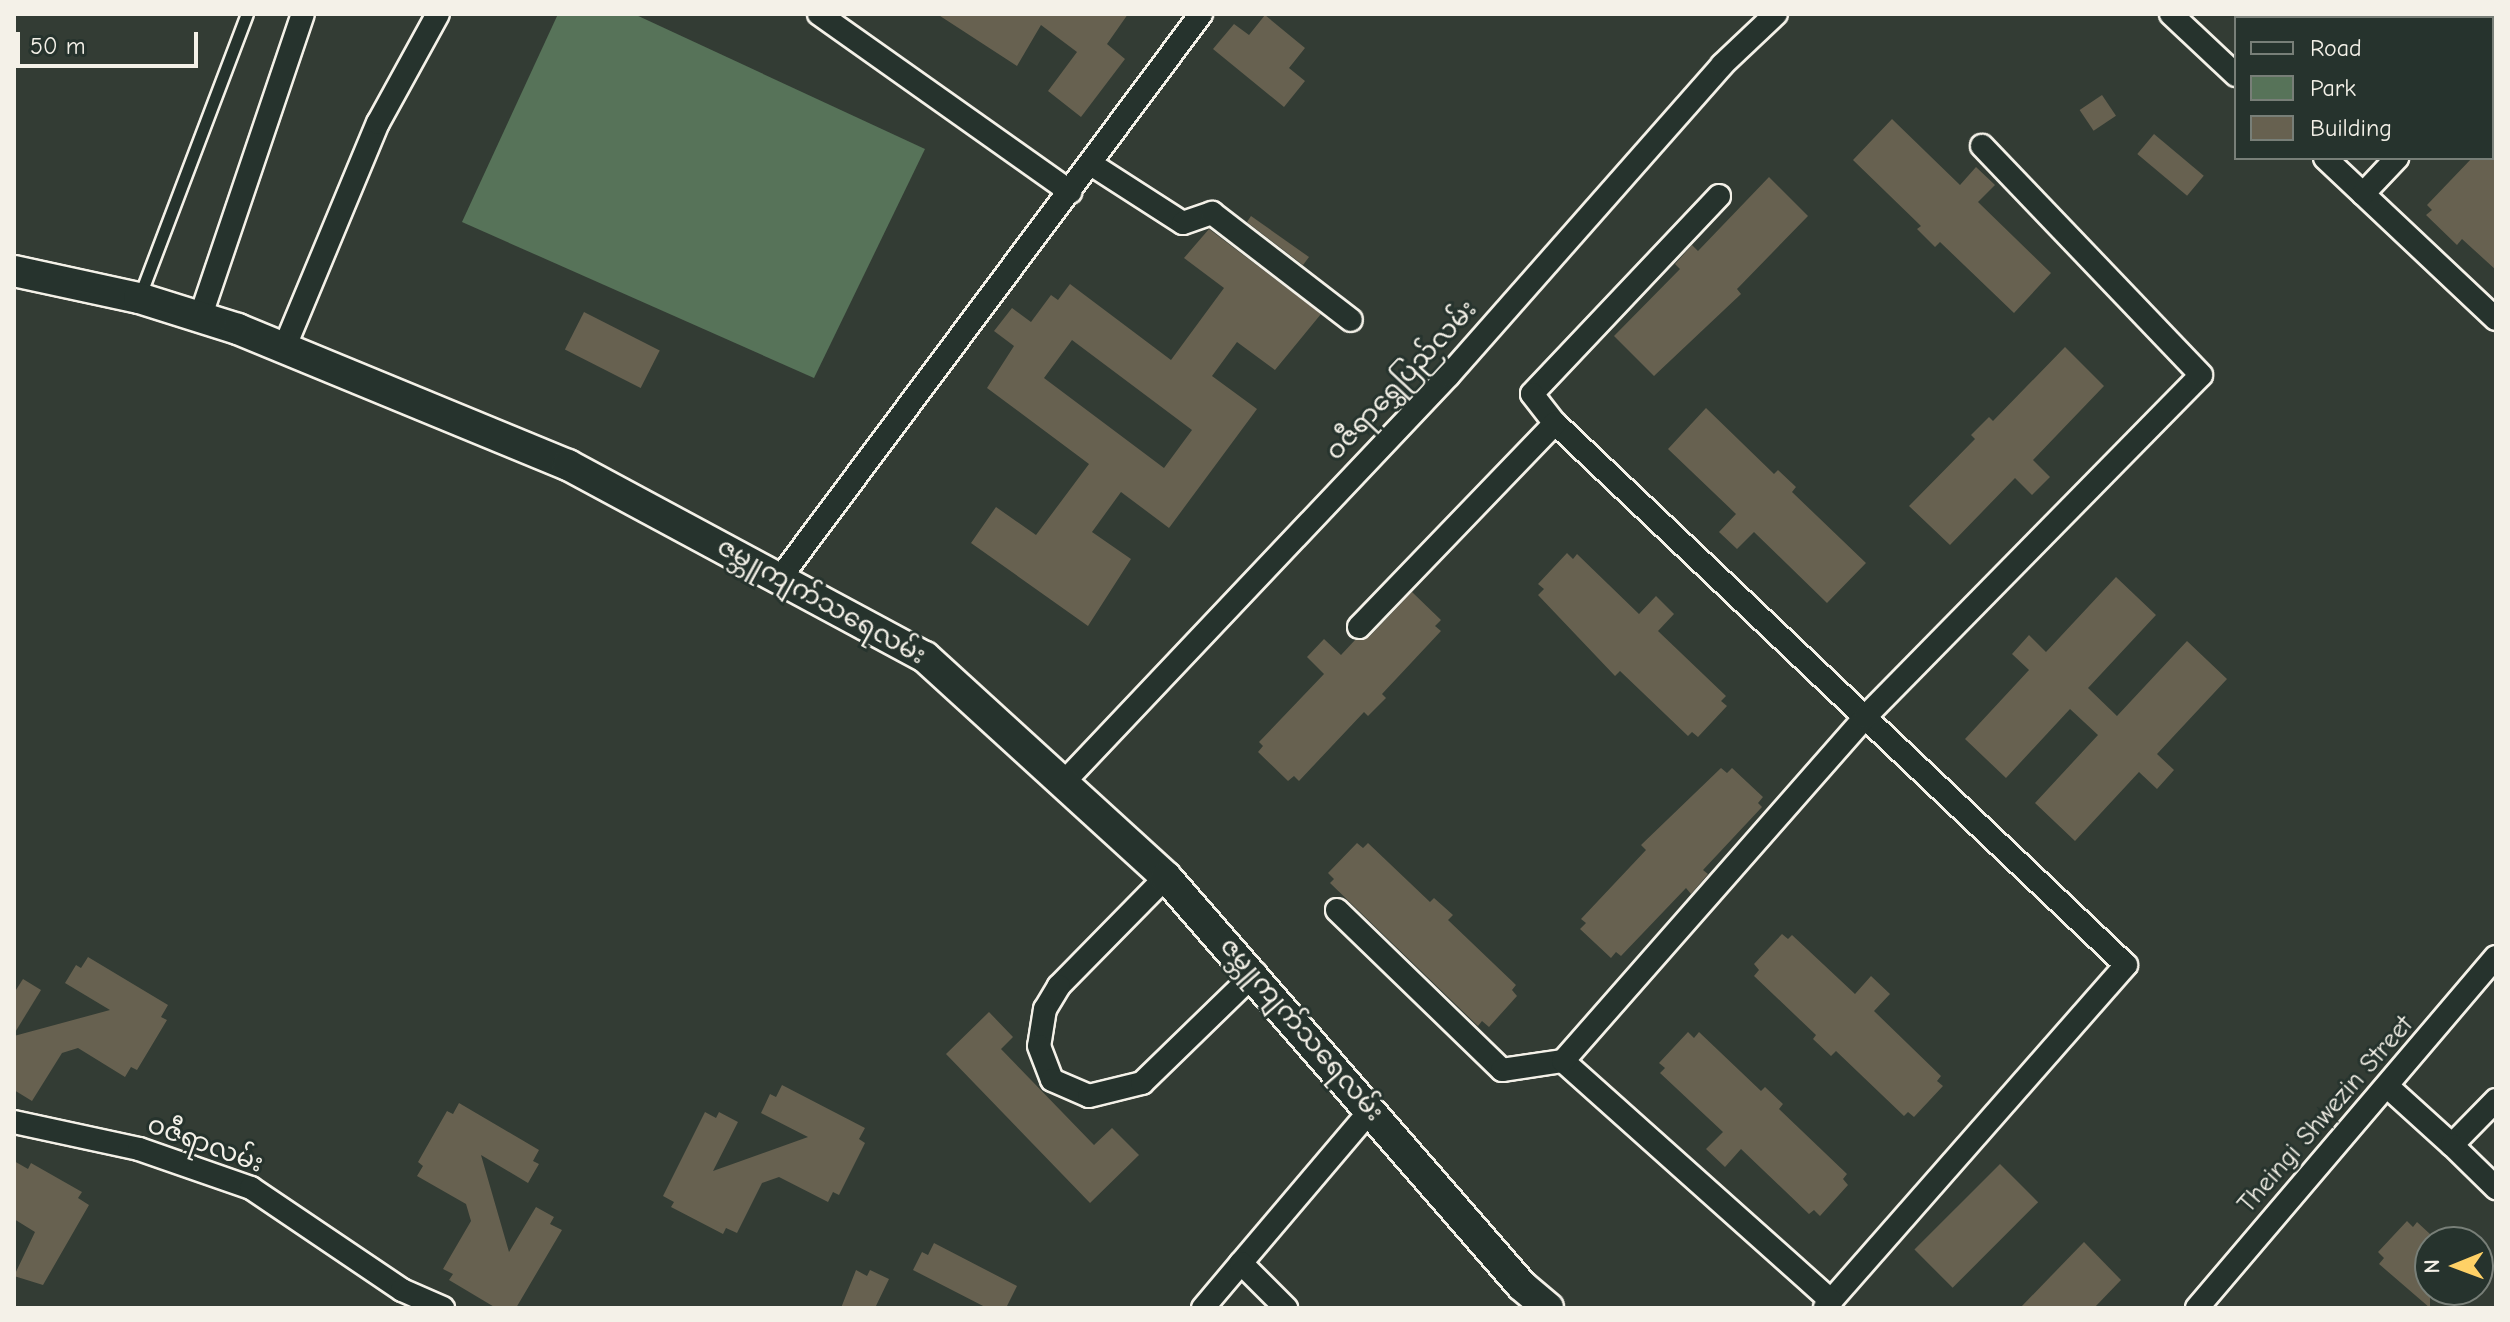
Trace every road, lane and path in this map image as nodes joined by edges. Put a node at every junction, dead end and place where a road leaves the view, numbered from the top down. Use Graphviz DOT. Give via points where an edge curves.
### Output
graph roads {
  1 [pos="247,14"];
  2 [pos="303,14"];
  3 [pos="438,14"];
  4 [pos="819,14"];
  5 [pos="1201,14"];
  6 [pos="1776,14"];
  7 [pos="2173,14"];
  8 [pos="2234,73"];
  9 [pos="1982,146"];
  10 [pos="2327,160"];
  11 [pos="2395,160"];
  12 [pos="1091,164"];
  13 [pos="1070,192"];
  14 [pos="2363,194"];
  15 [pos="1719,196"];
  16 [pos="14,271"];
  17 [pos="139,298"];
  18 [pos="200,318"];
  19 [pos="2496,319"];
  20 [pos="1351,320"];
  21 [pos="285,346"];
  22 [pos="1555,423"];
  23 [pos="780,578"];
  24 [pos="1359,627"];
  25 [pos="1865,717"];
  26 [pos="1064,782"];
  27 [pos="1166,877"];
  28 [pos="1337,910"];
  29 [pos="2496,957"];
  30 [pos="1255,973"];
  31 [pos="1563,1061"];
  32 [pos="2388,1087"];
  33 [pos="2496,1100"];
  34 [pos="1370,1111"];
  35 [pos="14,1122"];
  36 [pos="2452,1145"];
  37 [pos="2496,1188"];
  38 [pos="1241,1263"];
  39 [pos="1828,1304"];
  40 [pos="443,1308"];
  41 [pos="1203,1308"];
  42 [pos="1286,1308"];
  43 [pos="1548,1308"];
  44 [pos="2197,1308"];
  1 -- 17 [label="lane"];
  2 -- 18 [label="street"];
  3 -- 21 [label="street" via="378,123"];
  4 -- 13 [label="street"];
  5 -- 12 [label="street"];
  6 -- 26 [label="street, ဝဇီရာရွှေပြည်လမ်း" via="1722,65 1449,375"];
  7 -- 8 [label="street"];
  9 -- 25 [label="street" via="2201,375"];
  10 -- 14 [label="street"];
  11 -- 14 [label="street"];
  12 -- 13 [label="street"];
  12 -- 20 [label="street" via="1183,223 1212,213"];
  13 -- 23 [label="street"];
  14 -- 19 [label="street"];
  15 -- 22 [label="street" via="1532,394"];
  16 -- 17 [label="main road, ဇမ္ဘူကျက်သရေလမ်း"];
  17 -- 18 [label="main road, ဇမ္ဘူကျက်သရေလမ်း"];
  18 -- 21 [label="main road, ဇမ္ဘူကျက်သရေလမ်း"];
  21 -- 23 [label="main road, ဇမ္ဘူကျက်သရေလမ်း" via="568,465"];
  22 -- 24 [label="street"];
  22 -- 25 [label="street"];
  23 -- 26 [label="main road, ဇမ္ဘူကျက်သရေလမ်း" via="925,657"];
  25 -- 31 [label="street"];
  25 -- 39 [label="street" via="2126,965"];
  26 -- 27 [label="main road, ဇမ္ဘူကျက်သရေလမ်း"];
  27 -- 30 [label="main road, ဇမ္ဘူကျက်သရေလမ်း"];
  27 -- 30 [label="street" via="1059,986 1045,1009 1039,1046 1052,1080 1089,1096 1142,1083"];
  28 -- 31 [label="street" via="1502,1070"];
  29 -- 32 [label="street, Theingi Shwezin Street"];
  30 -- 34 [label="main road, ဇမ္ဘူကျက်သရေလမ်း"];
  31 -- 39 [label="street"];
  32 -- 36 [label="street"];
  32 -- 44 [label="street, Theingi Shwezin Street"];
  33 -- 36 [label="street"];
  34 -- 38 [label="street"];
  34 -- 43 [label="main road, ဇမ္ဘူကျက်သရေလမ်း" via="1522,1286"];
  35 -- 40 [label="street, ဝဇီရာလမ်း" via="139,1149 251,1188 402,1290"];
  36 -- 37 [label="street"];
  38 -- 41 [label="street"];
  38 -- 42 [label="street"];
}
